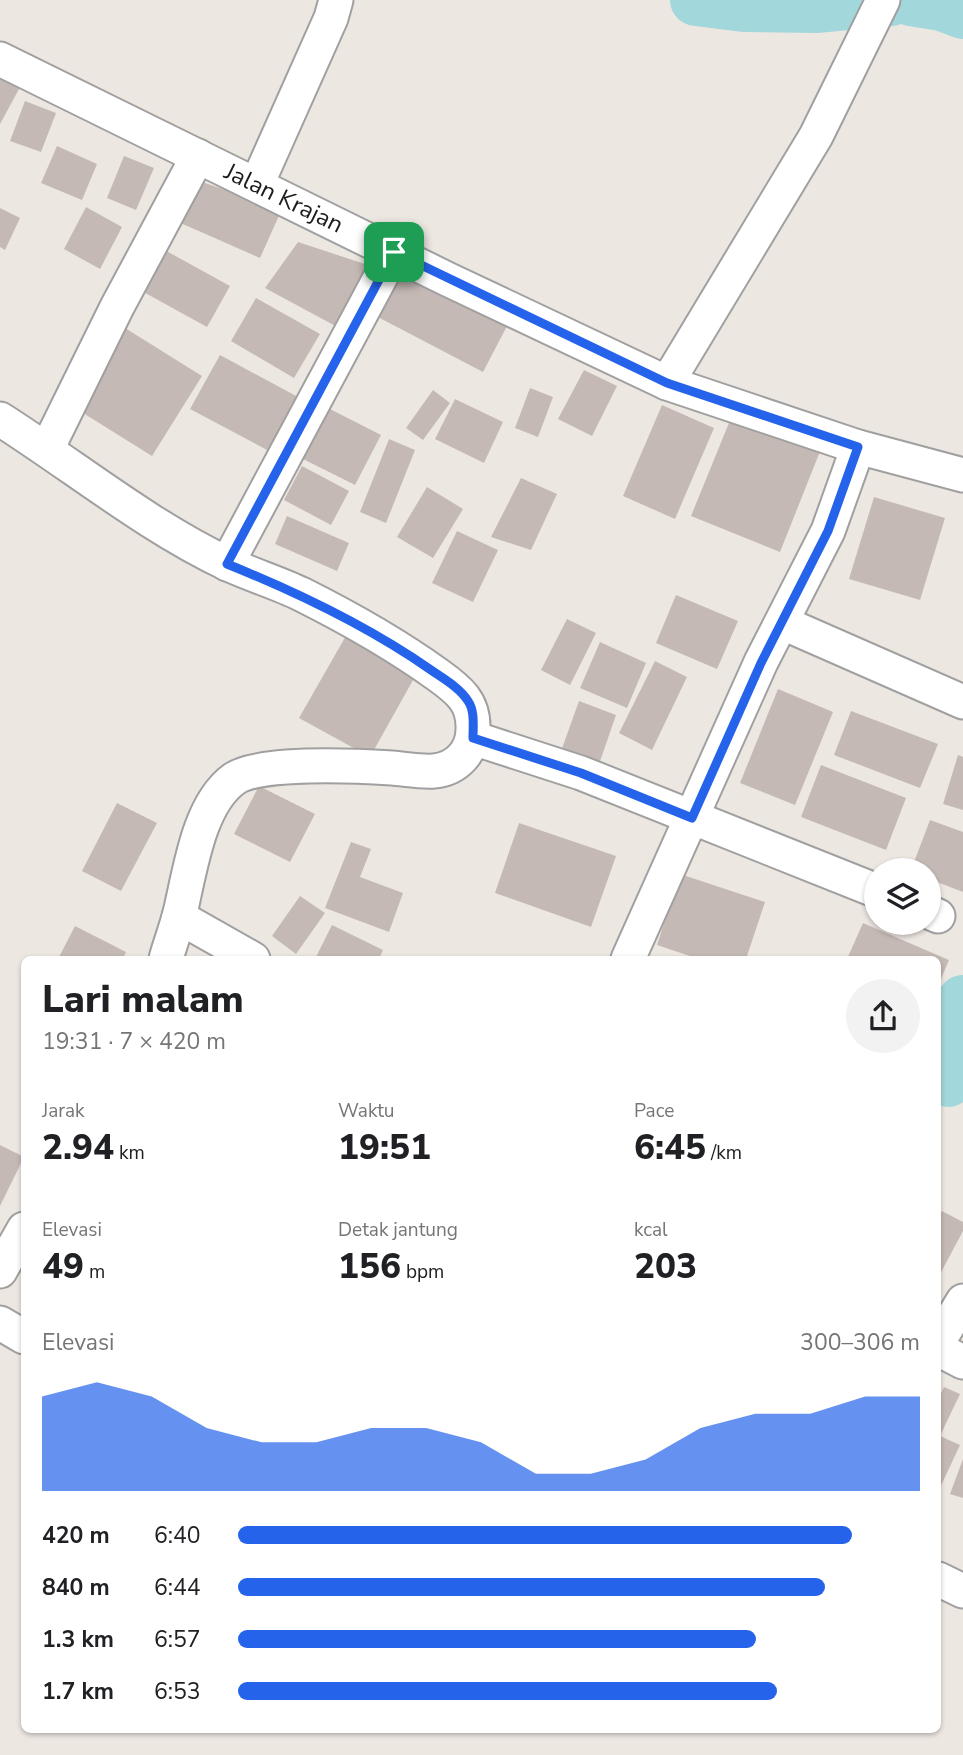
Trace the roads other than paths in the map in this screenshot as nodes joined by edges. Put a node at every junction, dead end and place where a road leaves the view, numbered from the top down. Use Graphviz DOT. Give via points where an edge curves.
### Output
graph roads {
  1 [pos="336,0"];
  2 [pos="883,0"];
  3 [pos="0,59"];
  4 [pos="198,156"];
  5 [pos="257,184"];
  6 [pos="394,252"];
  7 [pos="667,383"];
  8 [pos="0,419"];
  9 [pos="858,447"];
  10 [pos="47,449"];
  11 [pos="963,475"];
  12 [pos="227,564"];
  13 [pos="783,623"];
  14 [pos="963,702"];
  15 [pos="473,738"];
  16 [pos="692,818"];
  17 [pos="864,886"];
  18 [pos="179,917"];
  19 [pos="167,956"];
  20 [pos="248,956"];
  21 [pos="629,956"];
  22 [pos="21,1234"];
  23 [pos="0,1271"];
  24 [pos="963,1301"];
  25 [pos="0,1323"];
  26 [pos="21,1335"];
  27 [pos="941,1337"];
  28 [pos="941,1351"];
  29 [pos="963,1362"];
  30 [pos="941,1580"];
  31 [pos="963,1591"];
  1 -- 5 [label="street"];
  2 -- 7 [label="street" via="816,136"];
  3 -- 4 [label="street, Jalan Krajan"];
  4 -- 5 [label="street, Jalan Krajan"];
  4 -- 10 [label="street"];
  5 -- 6 [label="street, Jalan Krajan"];
  6 -- 7 [label="street, Jalan Krajan"];
  6 -- 12 [label="street"];
  7 -- 9 [label="street, Jalan Krajan"];
  8 -- 10 [label="street"];
  9 -- 11 [label="street, Jalan Krajan"];
  9 -- 13 [label="street" via="828,531"];
  10 -- 12 [label="street" via="160,526"];
  12 -- 15 [label="street" via="299,593 393,643 469,702"];
  13 -- 14 [label="street"];
  13 -- 16 [label="street"];
  15 -- 16 [label="street" via="581,773"];
  15 -- 18 [label="street" via="466,755 435,771 293,768 237,776 210,808"];
  16 -- 17 [label="street"];
  16 -- 21 [label="street"];
  18 -- 19 [label="street"];
  18 -- 20 [label="street"];
  22 -- 23 [label="street"];
  24 -- 27 [label="street"];
  25 -- 26 [label="street"];
  28 -- 29 [label="street"];
  30 -- 31 [label="street"];
}
